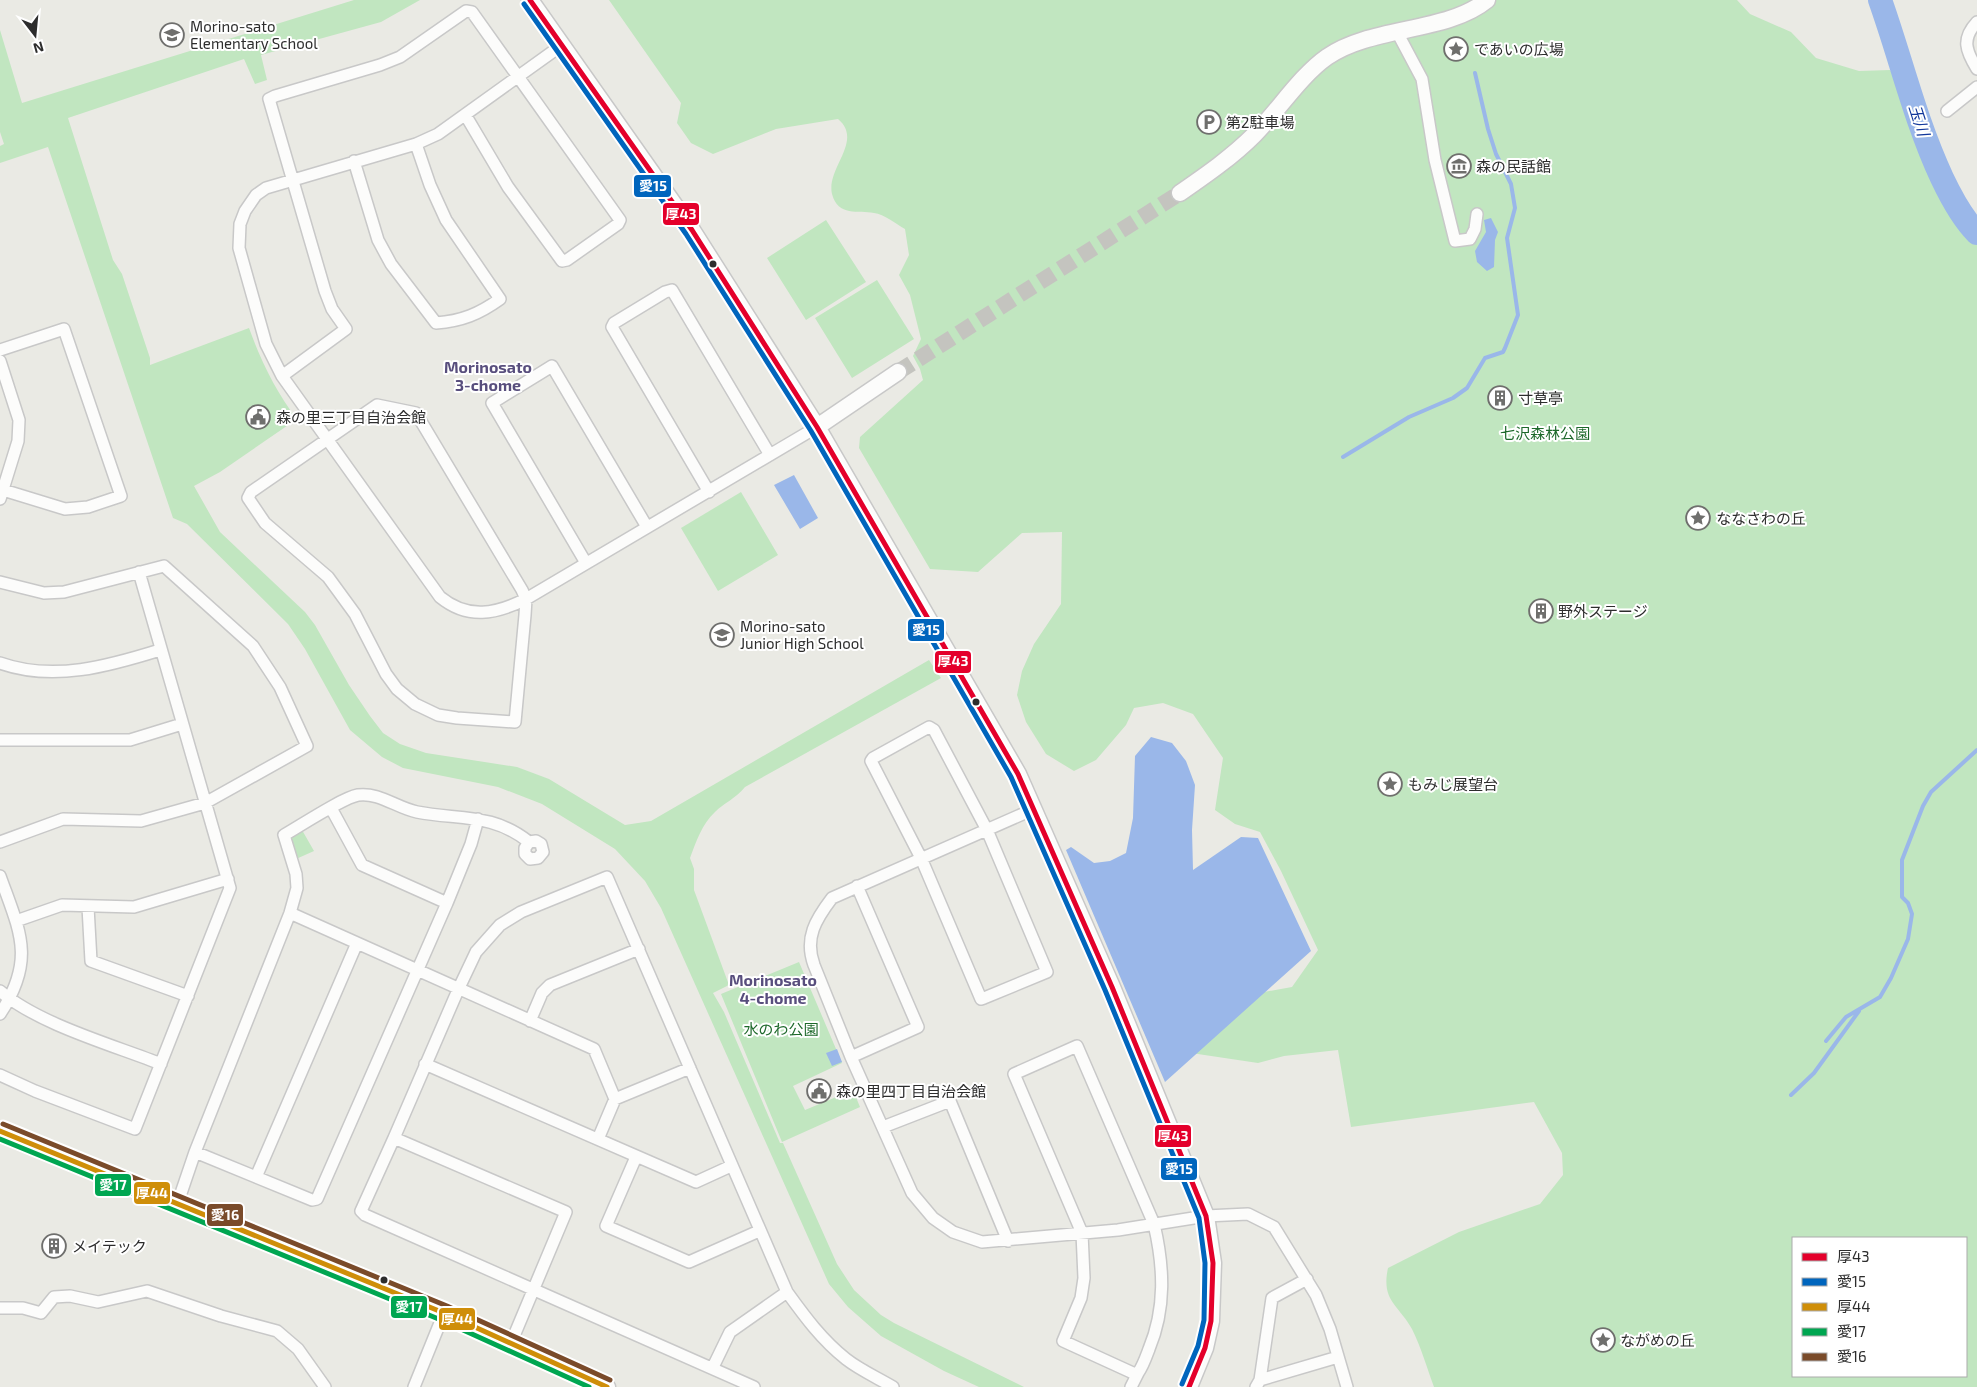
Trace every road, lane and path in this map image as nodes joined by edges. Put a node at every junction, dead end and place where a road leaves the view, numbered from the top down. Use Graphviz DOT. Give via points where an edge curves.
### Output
graph roads {
  1 [pos="530,0"];
  2 [pos="1487,0"];
  3 [pos="1977,22"];
  4 [pos="1396,32"];
  5 [pos="562,45"];
  6 [pos="1977,70"];
  7 [pos="519,77"];
  8 [pos="1977,86"];
  9 [pos="1947,111"];
  10 [pos="466,116"];
  11 [pos="416,144"];
  12 [pos="354,161"];
  13 [pos="292,179"];
  14 [pos="1180,193"];
  15 [pos="1477,214"];
  16 [pos="0,350"];
  17 [pos="0,360"];
  18 [pos="898,372"];
  19 [pos="282,376"];
  20 [pos="816,427"];
  21 [pos="326,439"];
  22 [pos="770,455"];
  23 [pos="709,492"];
  24 [pos="2,494"];
  25 [pos="647,528"];
  26 [pos="586,563"];
  27 [pos="139,572"];
  28 [pos="0,582"];
  29 [pos="526,599"];
  30 [pos="160,650"];
  31 [pos="0,663"];
  32 [pos="182,724"];
  33 [pos="0,740"];
  34 [pos="205,803"];
  35 [pos="331,808"];
  36 [pos="1034,810"];
  37 [pos="478,818"];
  38 [pos="987,830"];
  39 [pos="0,842"];
  40 [pos="529,842"];
  41 [pos="921,858"];
  42 [pos="0,876"];
  43 [pos="228,879"];
  44 [pos="858,886"];
  45 [pos="447,903"];
  46 [pos="88,907"];
  47 [pos="290,913"];
  48 [pos="16,922"];
  49 [pos="357,943"];
  50 [pos="639,949"];
  51 [pos="416,970"];
  52 [pos="458,990"];
  53 [pos="0,991"];
  54 [pos="188,996"];
  55 [pos="10,999"];
  56 [pos="0,1014"];
  57 [pos="530,1021"];
  58 [pos="851,1057"];
  59 [pos="161,1064"];
  60 [pos="425,1064"];
  61 [pos="690,1068"];
  62 [pos="0,1075"];
  63 [pos="615,1099"];
  64 [pos="883,1128"];
  65 [pos="0,1131"];
  66 [pos="394,1138"];
  67 [pos="598,1139"];
  68 [pos="195,1152"];
  69 [pos="636,1157"];
  70 [pos="731,1166"];
  71 [pos="256,1177"];
  72 [pos="177,1205"];
  73 [pos="1206,1216"];
  74 [pos="1154,1224"];
  75 [pos="759,1231"];
  76 [pos="1082,1233"];
  77 [pos="1008,1241"];
  78 [pos="1307,1280"];
  79 [pos="533,1288"];
  80 [pos="787,1292"];
  81 [pos="0,1308"];
  82 [pos="444,1313"];
  83 [pos="511,1343"];
  84 [pos="1338,1357"];
  85 [pos="714,1367"];
  86 [pos="1138,1373"];
  87 [pos="1258,1383"];
  88 [pos="325,1387"];
  89 [pos="414,1387"];
  90 [pos="607,1387"];
  91 [pos="754,1387"];
  92 [pos="893,1387"];
  93 [pos="1132,1387"];
  94 [pos="1189,1387"];
  95 [pos="1348,1387"];
  1 -- 5 [label="street"];
  2 -- 4 [label="street" via="1457,16"];
  3 -- 6 [label="street" via="1966,39 1965,47"];
  4 -- 14 [label="street" via="1355,44 1327,57 1254,135 1223,163"];
  4 -- 15 [label="street" via="1422,79 1435,160 1455,241 1470,239 1476,229"];
  5 -- 7 [label="street"];
  5 -- 20 [label="street" via="692,230"];
  7 -- 10 [label="street"];
  7 -- 10 [label="street" via="620,220 618,224 562,261 508,187"];
  7 -- 13 [label="street" via="472,12 466,12 400,56 380,65 275,96 269,99"];
  8 -- 9 [label="street"];
  10 -- 11 [label="street"];
  11 -- 12 [label="street"];
  11 -- 12 [label="street" via="446,220 500,299 467,319 436,323 391,264 378,240"];
  12 -- 13 [label="street"];
  13 -- 19 [label="street" via="256,195 245,211 238,239 259,323"];
  13 -- 19 [label="street" via="325,290 332,309 346,329"];
  16 -- 24 [label="street" via="64,330 121,496 88,507 65,509"];
  17 -- 24 [label="street" via="19,420 18,441"];
  18 -- 20 [label="street"];
  19 -- 21 [label="street"];
  20 -- 22 [label="street"];
  20 -- 36 [label="street" via="991,726"];
  21 -- 29 [label="street" via="440,597 450,606 490,613"];
  21 -- 29 [label="street" via="377,405 416,413"];
  21 -- 29 [label="street" via="251,492 248,498 265,523 328,577 355,614 386,674 397,689 415,704 438,715 515,722"];
  22 -- 23 [label="street"];
  22 -- 23 [label="street" via="672,290 664,292 612,327"];
  23 -- 25 [label="street"];
  25 -- 26 [label="street"];
  25 -- 26 [label="street" via="552,366 492,403"];
  26 -- 29 [label="street"];
  27 -- 28 [label="street" via="64,592 36,591"];
  27 -- 30 [label="street"];
  27 -- 34 [label="street" via="164,566 253,646 280,687 307,746"];
  30 -- 31 [label="street" via="114,665 70,672 32,670"];
  30 -- 32 [label="street"];
  32 -- 33 [label="street" via="130,740"];
  32 -- 34 [label="street"];
  34 -- 39 [label="street" via="141,821 63,819"];
  34 -- 43 [label="street"];
  35 -- 37 [label="street" via="358,796 375,796 415,812"];
  35 -- 45 [label="street" via="362,865"];
  35 -- 47 [label="street" via="284,836 296,874 297,888"];
  36 -- 38 [label="street"];
  36 -- 73 [label="street"];
  37 -- 40 [label="street" via="514,830"];
  37 -- 45 [label="street"];
  38 -- 41 [label="street"];
  38 -- 41 [label="street" via="934,730 929,727 872,761"];
  38 -- 41 [label="street" via="1047,972 981,999"];
  41 -- 44 [label="street"];
  42 -- 48 [label="street"];
  43 -- 46 [label="street" via="134,907"];
  43 -- 54 [label="street" via="230,888"];
  44 -- 58 [label="street" via="832,898 818,916 810,935 810,955"];
  44 -- 58 [label="street" via="918,1027"];
  45 -- 51 [label="street"];
  46 -- 48 [label="street" via="62,905"];
  46 -- 54 [label="street" via="91,961"];
  47 -- 49 [label="street"];
  47 -- 68 [label="street"];
  48 -- 55 [label="street" via="22,944 22,962 19,980"];
  49 -- 51 [label="street"];
  49 -- 71 [label="street"];
  50 -- 52 [label="street" via="607,876 521,912 500,925 476,952"];
  50 -- 57 [label="street" via="550,985 542,993"];
  50 -- 61 [label="street"];
  51 -- 52 [label="street"];
  51 -- 71 [label="street" via="317,1199 312,1200"];
  52 -- 57 [label="street"];
  52 -- 60 [label="street"];
  53 -- 55 [label="street"];
  54 -- 59 [label="street"];
  55 -- 56 [label="street"];
  55 -- 59 [label="street" via="38,1016"];
  57 -- 63 [label="street" via="594,1050"];
  58 -- 64 [label="street"];
  59 -- 62 [label="street" via="135,1129"];
  60 -- 66 [label="street"];
  60 -- 67 [label="street"];
  61 -- 63 [label="street"];
  61 -- 70 [label="street"];
  63 -- 67 [label="street"];
  64 -- 77 [label="street" via="912,1193 933,1218 953,1232 982,1242"];
  64 -- 77 [label="street" via="950,1101"];
  65 -- 72 [label="street"];
  66 -- 79 [label="street" via="362,1210 365,1215"];
  66 -- 79 [label="street" via="566,1212"];
  67 -- 69 [label="street"];
  68 -- 71 [label="street"];
  68 -- 72 [label="street"];
  69 -- 70 [label="street" via="696,1182"];
  69 -- 75 [label="street" via="606,1226 689,1262"];
  70 -- 75 [label="street"];
  72 -- 82 [label="street"];
  73 -- 74 [label="street"];
  73 -- 78 [label="street" via="1248,1214 1274,1227"];
  73 -- 94 [label="street" via="1213,1263 1211,1321 1205,1348"];
  74 -- 76 [label="street"];
  74 -- 76 [label="street" via="1077,1046 1014,1074"];
  74 -- 86 [label="street" via="1160,1251 1162,1296 1157,1330"];
  75 -- 80 [label="street"];
  76 -- 77 [label="street"];
  76 -- 86 [label="street" via="1084,1278 1080,1298 1063,1341"];
  78 -- 84 [label="street" via="1327,1321"];
  78 -- 87 [label="street" via="1272,1298"];
  79 -- 83 [label="street"];
  79 -- 85 [label="street"];
  80 -- 85 [label="street" via="730,1332"];
  80 -- 92 [label="street" via="829,1344 848,1360"];
  81 -- 88 [label="street" via="23,1308 41,1314 54,1298 70,1296 98,1302 146,1291 277,1331 298,1349"];
  82 -- 83 [label="street"];
  82 -- 89 [label="street"];
  83 -- 90 [label="street"];
  84 -- 87 [label="street"];
  84 -- 95 [label="street"];
  85 -- 91 [label="street"];
  86 -- 93 [label="street"];
}
